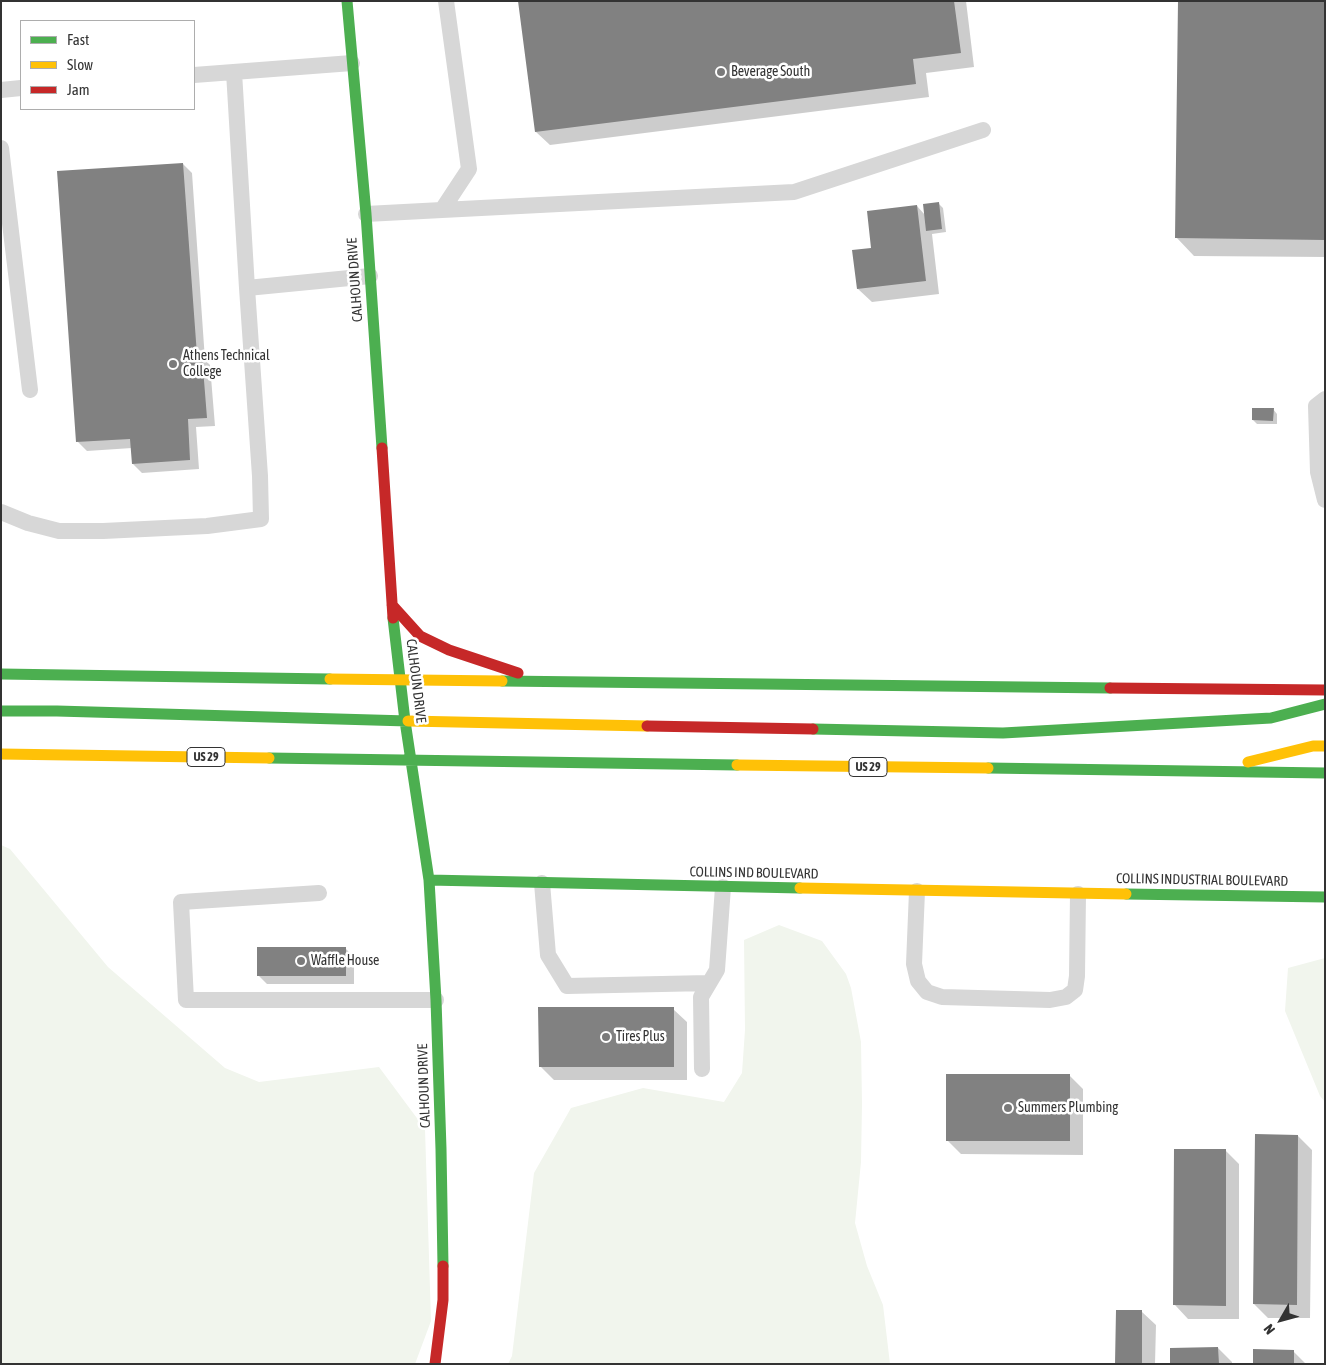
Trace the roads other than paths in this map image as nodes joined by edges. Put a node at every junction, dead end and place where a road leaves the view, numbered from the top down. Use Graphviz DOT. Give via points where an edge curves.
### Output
graph roads {
  1 [pos="347,1"];
  2 [pos="446,1"];
  3 [pos="352,63"];
  4 [pos="234,72"];
  5 [pos="195,75"];
  6 [pos="20,88"];
  7 [pos="1,90"];
  8 [pos="983,130"];
  9 [pos="1,148"];
  10 [pos="442,210"];
  11 [pos="366,214"];
  12 [pos="370,276"];
  13 [pos="247,288"];
  14 [pos="30,390"];
  15 [pos="1325,399"];
  16 [pos="1325,500"];
  17 [pos="1,512"];
  18 [pos="392,604"];
  19 [pos="1,674"];
  20 [pos="401,680"];
  21 [pos="543,682"];
  22 [pos="1325,690"];
  23 [pos="1325,704"];
  24 [pos="1,711"];
  25 [pos="405,721"];
  26 [pos="1325,746"];
  27 [pos="1,754"];
  28 [pos="412,760"];
  29 [pos="1210,772"];
  30 [pos="1325,773"];
  31 [pos="429,880"];
  32 [pos="542,883"];
  33 [pos="723,887"];
  34 [pos="917,891"];
  35 [pos="319,893"];
  36 [pos="1078,894"];
  37 [pos="1325,897"];
  38 [pos="709,983"];
  39 [pos="436,1000"];
  40 [pos="702,1069"];
  41 [pos="435,1364"];
  1 -- 3 [label="main road, CALHOUN DRIVE"];
  2 -- 10 [label="lane" via="469,169"];
  3 -- 4 [label="lane"];
  3 -- 11 [label="main road, CALHOUN DRIVE"];
  4 -- 5 [label="lane"];
  4 -- 13 [label="lane"];
  6 -- 7 [label="lane"];
  8 -- 10 [label="lane" via="794,192"];
  9 -- 14 [label="lane"];
  10 -- 11 [label="lane"];
  11 -- 12 [label="main road, CALHOUN DRIVE"];
  12 -- 13 [label="lane"];
  12 -- 18 [label="main road, CALHOUN DRIVE"];
  13 -- 17 [label="lane" via="261,519 207,526 59,531"];
  15 -- 16 [label="lane" via="1316,406 1318,472"];
  18 -- 20 [label="main road, CALHOUN DRIVE"];
  18 -- 21 [label="main road" via="420,636 450,650"];
  19 -- 20 [label="main road"];
  20 -- 21 [label="main road"];
  20 -- 25 [label="main road, CALHOUN DRIVE"];
  21 -- 22 [label="main road"];
  23 -- 25 [label="main road" via="1270,718 1003,733"];
  24 -- 25 [label="main road"];
  25 -- 28 [label="main road, CALHOUN DRIVE"];
  26 -- 29 [label="main road" via="1313,746"];
  27 -- 28 [label="main road, US 29"];
  28 -- 29 [label="main road, US 29"];
  28 -- 31 [label="main road, CALHOUN DRIVE"];
  29 -- 30 [label="main road, US 29"];
  31 -- 32 [label="main road, COLLINS IND BOULEVARD"];
  31 -- 39 [label="main road, CALHOUN DRIVE"];
  32 -- 33 [label="main road, COLLINS IND BOULEVARD"];
  32 -- 38 [label="lane" via="548,955 567,986"];
  33 -- 34 [label="main road, COLLINS IND BOULEVARD"];
  33 -- 38 [label="lane" via="717,970"];
  34 -- 36 [label="main road, COLLINS IND BOULEVARD"];
  34 -- 36 [label="lane" via="914,964 918,981 927,992 942,997 1050,1000 1066,997 1075,990"];
  35 -- 39 [label="lane" via="181,902 186,1000"];
  36 -- 37 [label="main road, COLLINS INDUSTRIAL BOULEVARD"];
  38 -- 40 [label="lane" via="701,997"];
  39 -- 41 [label="main road, CALHOUN DRIVE" via="443,1300"];
}
